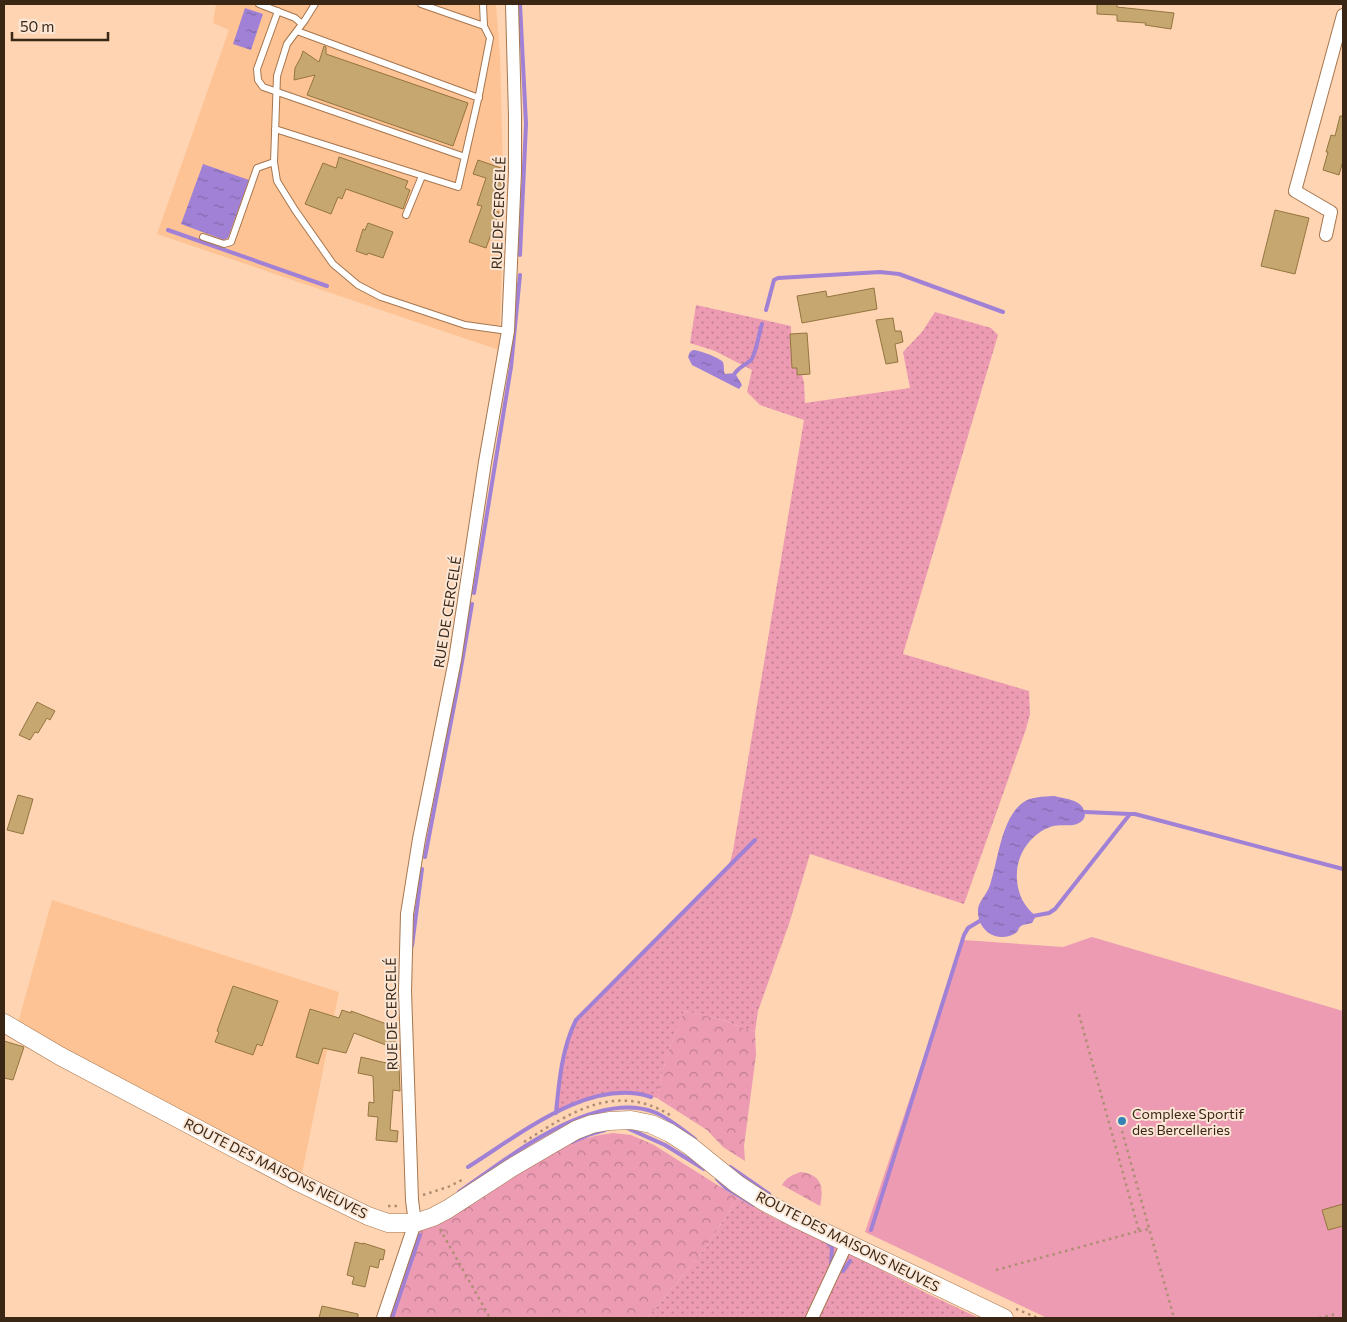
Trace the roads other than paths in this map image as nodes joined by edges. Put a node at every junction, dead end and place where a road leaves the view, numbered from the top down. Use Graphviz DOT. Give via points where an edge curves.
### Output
graph roads {
  1 [pos="259,4"];
  2 [pos="314,4"];
  3 [pos="422,4"];
  4 [pos="483,4"];
  5 [pos="512,4"];
  6 [pos="278,11"];
  7 [pos="1343,15"];
  8 [pos="302,24"];
  9 [pos="484,26"];
  10 [pos="297,31"];
  11 [pos="276,92"];
  12 [pos="479,98"];
  13 [pos="275,129"];
  14 [pos="465,157"];
  15 [pos="274,162"];
  16 [pos="422,176"];
  17 [pos="406,215"];
  18 [pos="1326,235"];
  19 [pos="203,237"];
  20 [pos="508,330"];
  21 [pos="4,1023"];
  22 [pos="414,1223"];
  23 [pos="847,1243"];
  24 [pos="383,1318"];
  25 [pos="812,1318"];
  26 [pos="1004,1318"];
  1 -- 6 [label="lane"];
  2 -- 8 [label="lane"];
  3 -- 9 [label="lane"];
  4 -- 9 [label="lane"];
  5 -- 20 [label="street, RUE DE CERCELÉ" via="515,172"];
  6 -- 8 [label="lane"];
  6 -- 11 [label="lane" via="257,69 258,80 263,87"];
  7 -- 18 [label="street" via="1296,192 1331,212"];
  8 -- 10 [label="lane"];
  9 -- 12 [label="lane" via="490,38"];
  10 -- 11 [label="lane" via="287,44 277,76"];
  10 -- 12 [label="lane"];
  11 -- 13 [label="lane"];
  11 -- 14 [label="lane"];
  12 -- 14 [label="lane"];
  13 -- 15 [label="lane"];
  13 -- 16 [label="lane"];
  14 -- 16 [label="lane" via="458,187"];
  15 -- 19 [label="lane" via="257,168 231,242 224,244"];
  15 -- 20 [label="lane" via="277,181 295,210 333,264 358,285 381,297 465,325"];
  16 -- 17 [label="lane"];
  20 -- 22 [label="street, RUE DE CERCELÉ" via="455,660 407,914 405,991"];
  21 -- 22 [label="street, ROUTE DES MAISONS NEUVES" via="60,1056 337,1202 388,1223"];
  22 -- 23 [label="street, ROUTE DES MAISONS NEUVES" via="448,1209 576,1130 592,1124 631,1120 651,1124 670,1133 764,1201"];
  22 -- 24 [label="street"];
  23 -- 25 [label="street"];
  23 -- 26 [label="street, ROUTE DES MAISONS NEUVES"];
}
